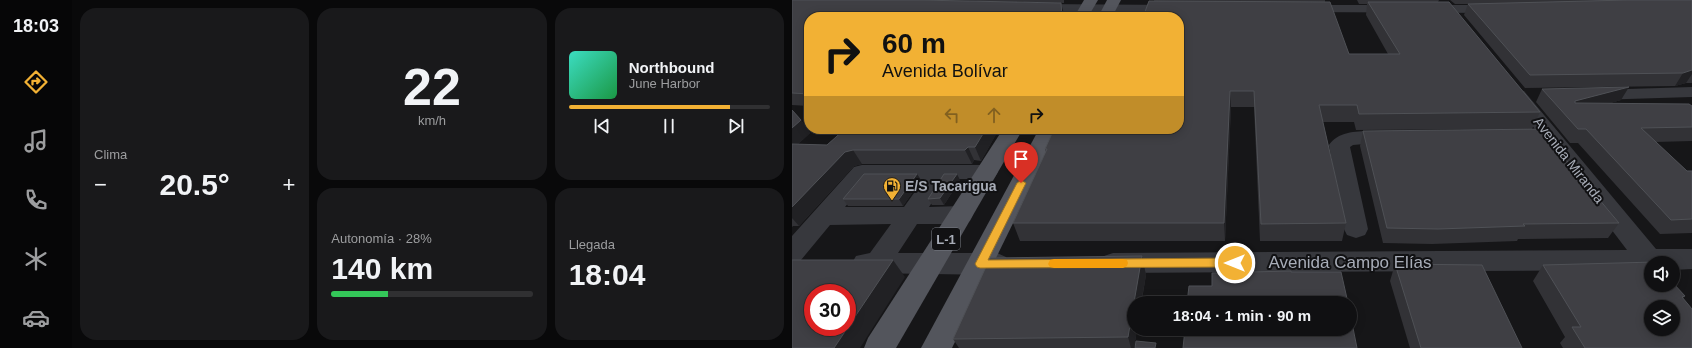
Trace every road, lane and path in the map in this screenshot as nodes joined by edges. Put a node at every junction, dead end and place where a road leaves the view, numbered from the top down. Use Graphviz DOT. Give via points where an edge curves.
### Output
graph roads {
  1 [pos="1023,8"];
  2 [pos="1086,9"];
  3 [pos="1110,9"];
  4 [pos="1189,9"];
  5 [pos="1453,13"];
  6 [pos="1505,13"];
  7 [pos="1295,14"];
  8 [pos="1505,78"];
  9 [pos="1692,92"];
  10 [pos="1666,93"];
  11 [pos="1581,95"];
  12 [pos="1519,96"];
  13 [pos="1543,96"];
  14 [pos="1687,111"];
  15 [pos="1010,134"];
  16 [pos="1046,134"];
  17 [pos="1524,136"];
  18 [pos="1550,136"];
  19 [pos="1406,137"];
  20 [pos="941,172"];
  21 [pos="987,172"];
  22 [pos="961,214"];
  23 [pos="911,215"];
  24 [pos="824,216"];
  25 [pos="1356,229"];
  26 [pos="1646,256"];
  27 [pos="1692,258"];
  28 [pos="1680,259"];
  29 [pos="809,260"];
  30 [pos="1644,262"];
  31 [pos="877,263"];
  32 [pos="1092,263"];
  33 [pos="931,264"];
  34 [pos="980,264"];
  35 [pos="1020,264"];
  36 [pos="879,348"];
  37 [pos="936,348"];
  1 -- 2 [label="street"];
  2 -- 3 [label="street"];
  3 -- 4 [label="street"];
  5 -- 6 [label="street"];
  5 -- 7 [label="street"];
  8 -- 12 [label="street, Avenida Miranda"];
  9 -- 10 [label="street"];
  10 -- 11 [label="street"];
  10 -- 14 [label="street"];
  12 -- 13 [label="street"];
  12 -- 18 [label="street, Avenida Miranda"];
  15 -- 21 [label="main road, L-1"];
  16 -- 34 [label="main road"];
  17 -- 18 [label="street"];
  18 -- 26 [label="street, Avenida Miranda"];
  19 -- 25 [label="street" via="1348,139 1339,145"];
  20 -- 21 [label="street"];
  20 -- 23 [label="street"];
  20 -- 24 [label="street" via="862,172"];
  21 -- 22 [label="main road, L-1"];
  22 -- 23 [label="street"];
  22 -- 33 [label="main road, L-1"];
  23 -- 24 [label="street"];
  23 -- 31 [label="street"];
  24 -- 29 [label="street"];
  27 -- 28 [label="street, Avenida Campo Elías"];
  29 -- 31 [label="street"];
  30 -- 32 [label="street, Avenida Campo Elías"];
  31 -- 33 [label="street"];
  33 -- 34 [label="street"];
  33 -- 36 [label="main road, L-1"];
  34 -- 35 [label="street"];
  34 -- 37 [label="main road"];
}
